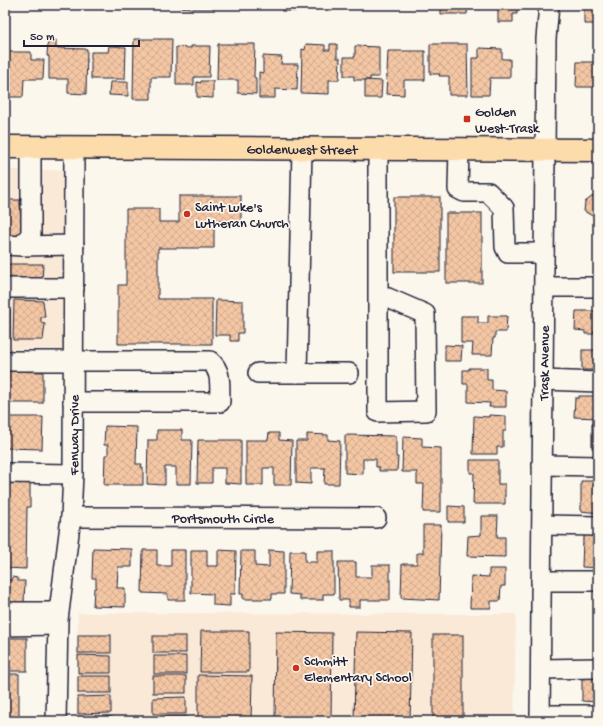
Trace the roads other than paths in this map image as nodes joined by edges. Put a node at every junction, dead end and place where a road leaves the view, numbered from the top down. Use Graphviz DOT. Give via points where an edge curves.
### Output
graph roads {
  1 [pos="548,5"];
  2 [pos="5,147"];
  3 [pos="30,147"];
  4 [pos="74,147"];
  5 [pos="302,149"];
  6 [pos="378,149"];
  7 [pos="459,149"];
  8 [pos="545,150"];
  9 [pos="598,150"];
  10 [pos="74,245"];
  11 [pos="14,246"];
  12 [pos="544,253"];
  13 [pos="544,287"];
  14 [pos="598,287"];
  15 [pos="5,288"];
  16 [pos="74,288"];
  17 [pos="379,297"];
  18 [pos="5,361"];
  19 [pos="73,361"];
  20 [pos="258,373"];
  21 [pos="297,373"];
  22 [pos="349,373"];
  23 [pos="543,380"];
  24 [pos="598,382"];
  25 [pos="73,402"];
  26 [pos="542,465"];
  27 [pos="598,466"];
  28 [pos="5,473"];
  29 [pos="73,474"];
  30 [pos="71,517"];
  31 [pos="376,518"];
  32 [pos="542,525"];
  33 [pos="598,526"];
  34 [pos="541,581"];
  35 [pos="598,581"];
  36 [pos="5,612"];
  37 [pos="58,619"];
  38 [pos="5,626"];
  39 [pos="598,668"];
  40 [pos="541,669"];
  41 [pos="598,715"];
  42 [pos="540,718"];
  43 [pos="56,721"];
  1 -- 8 [label="street, Trask Avenue"];
  2 -- 3 [label="main road, Goldenwest Street"];
  3 -- 4 [label="main road, Goldenwest Street"];
  3 -- 11 [label="street" via="31,234"];
  4 -- 5 [label="main road, Goldenwest Street"];
  4 -- 10 [label="street, Fenway Drive"];
  5 -- 6 [label="main road, Goldenwest Street"];
  5 -- 21 [label="street"];
  6 -- 7 [label="main road, Goldenwest Street"];
  6 -- 17 [label="street"];
  7 -- 8 [label="main road, Goldenwest Street"];
  7 -- 12 [label="street" via="458,189 464,192 488,192 504,208 505,247 508,253"];
  8 -- 9 [label="main road, Goldenwest Street"];
  8 -- 12 [label="street, Trask Avenue"];
  10 -- 11 [label="street"];
  10 -- 16 [label="street, Fenway Drive"];
  12 -- 13 [label="street, Trask Avenue"];
  13 -- 14 [label="street"];
  13 -- 23 [label="street, Trask Avenue"];
  15 -- 16 [label="street"];
  16 -- 19 [label="street, Fenway Drive"];
  17 -- 17 [label="street" via="378,412 426,411 425,314 388,298"];
  18 -- 19 [label="street"];
  19 -- 25 [label="street, Fenway Drive"];
  19 -- 25 [label="street" via="210,361 219,374 220,402"];
  20 -- 21 [label="street"];
  21 -- 22 [label="street"];
  23 -- 24 [label="street"];
  23 -- 26 [label="street, Trask Avenue"];
  25 -- 29 [label="street, Fenway Drive"];
  26 -- 27 [label="street"];
  26 -- 32 [label="street, Trask Avenue"];
  28 -- 29 [label="street"];
  29 -- 30 [label="street, Fenway Drive"];
  30 -- 31 [label="street, Portsmouth Circle"];
  30 -- 37 [label="street, Fenway Drive"];
  32 -- 33 [label="street"];
  32 -- 34 [label="street, Trask Avenue"];
  34 -- 35 [label="street"];
  34 -- 40 [label="street, Trask Avenue"];
  36 -- 37 [label="street"];
  37 -- 38 [label="street"];
  37 -- 43 [label="street, Fenway Drive"];
  39 -- 40 [label="street"];
  40 -- 42 [label="street, Trask Avenue"];
  41 -- 42 [label="street"];
}
